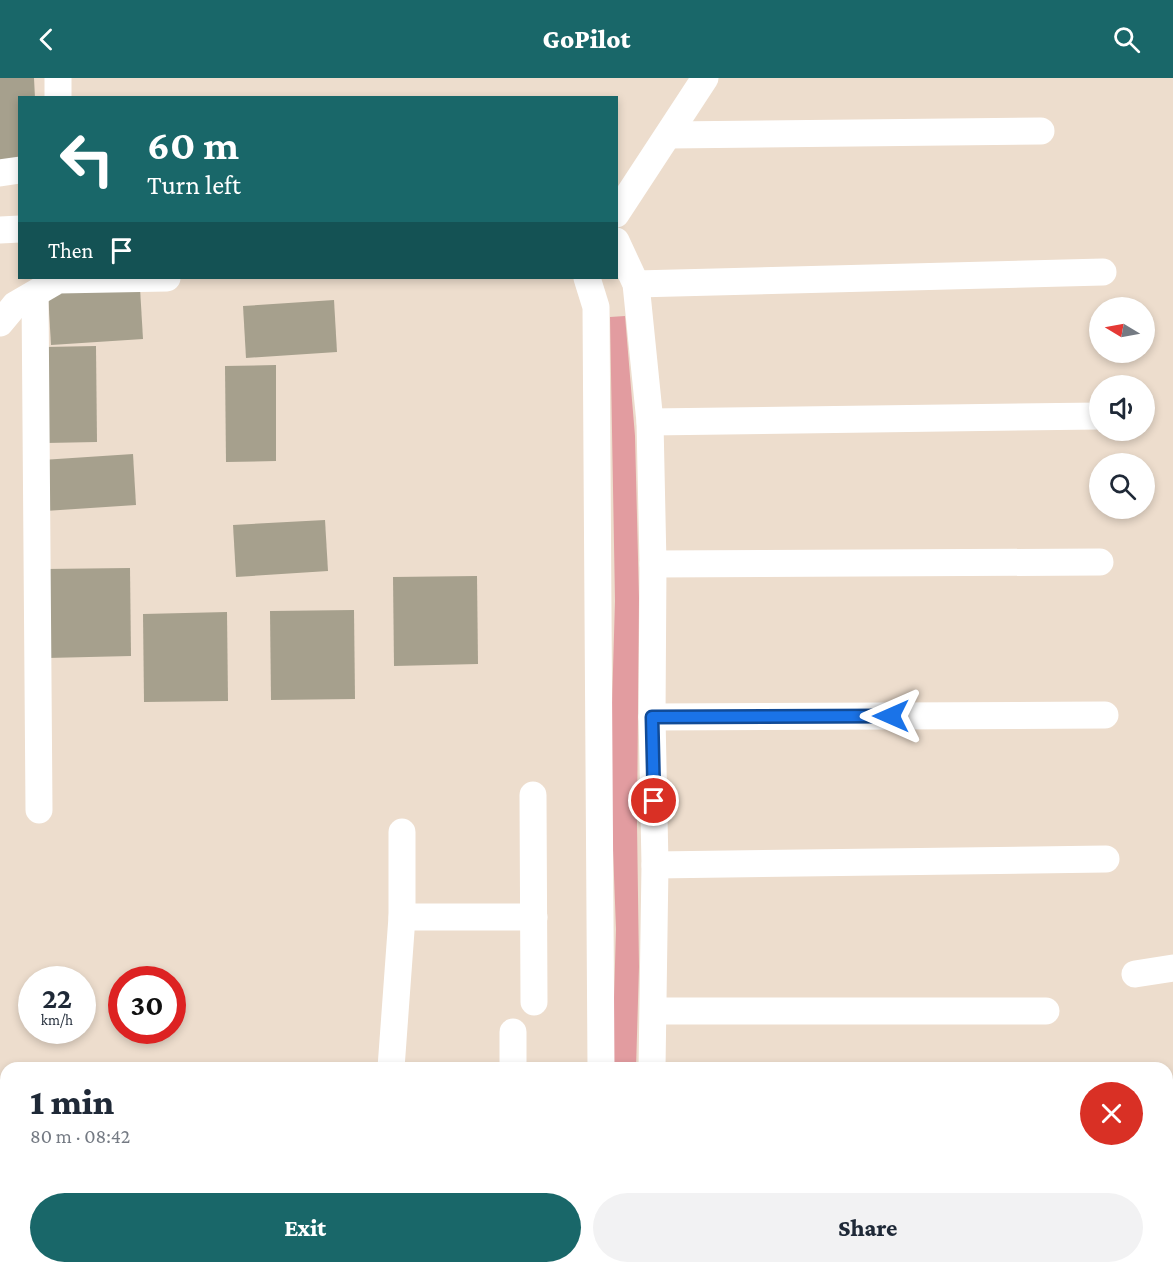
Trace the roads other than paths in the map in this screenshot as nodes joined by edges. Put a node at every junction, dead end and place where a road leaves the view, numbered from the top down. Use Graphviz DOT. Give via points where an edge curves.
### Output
graph roads {
  1 [pos="58,78"];
  2 [pos="705,78"];
  3 [pos="58,96"];
  4 [pos="1041,131"];
  5 [pos="669,135"];
  6 [pos="18,170"];
  7 [pos="0,172"];
  8 [pos="618,211"];
  9 [pos="18,229"];
  10 [pos="0,230"];
  11 [pos="618,245"];
  12 [pos="1103,272"];
  13 [pos="112,279"];
  14 [pos="587,279"];
  15 [pos="636,284"];
  16 [pos="12,305"];
  17 [pos="1089,416"];
  18 [pos="650,422"];
  19 [pos="1100,562"];
  20 [pos="653,564"];
  21 [pos="1105,715"];
  22 [pos="652,717"];
  23 [pos="534,795"];
  24 [pos="39,810"];
  25 [pos="402,832"];
  26 [pos="1106,859"];
  27 [pos="655,865"];
  28 [pos="402,917"];
  29 [pos="534,917"];
  30 [pos="1173,968"];
  31 [pos="1135,974"];
  32 [pos="534,1002"];
  33 [pos="654,1011"];
  34 [pos="1046,1011"];
  35 [pos="513,1032"];
  36 [pos="391,1062"];
  37 [pos="513,1062"];
  38 [pos="601,1062"];
  39 [pos="652,1062"];
  1 -- 3 [label="street"];
  2 -- 5 [label="street"];
  4 -- 5 [label="street"];
  5 -- 8 [label="street"];
  6 -- 7 [label="street"];
  9 -- 10 [label="street"];
  11 -- 15 [label="street"];
  12 -- 15 [label="street"];
  13 -- 16 [label="street" via="58,280"];
  14 -- 38 [label="street" via="596,307"];
  15 -- 18 [label="street"];
  16 -- 24 [label="street"];
  17 -- 18 [label="street"];
  18 -- 20 [label="street"];
  19 -- 20 [label="street"];
  20 -- 22 [label="street"];
  21 -- 22 [label="street"];
  22 -- 27 [label="street"];
  23 -- 29 [label="street"];
  25 -- 28 [label="street"];
  26 -- 27 [label="street"];
  27 -- 33 [label="street"];
  28 -- 29 [label="street"];
  28 -- 36 [label="street"];
  29 -- 32 [label="street"];
  30 -- 31 [label="street"];
  33 -- 34 [label="street"];
  33 -- 39 [label="street"];
  35 -- 37 [label="street"];
}
